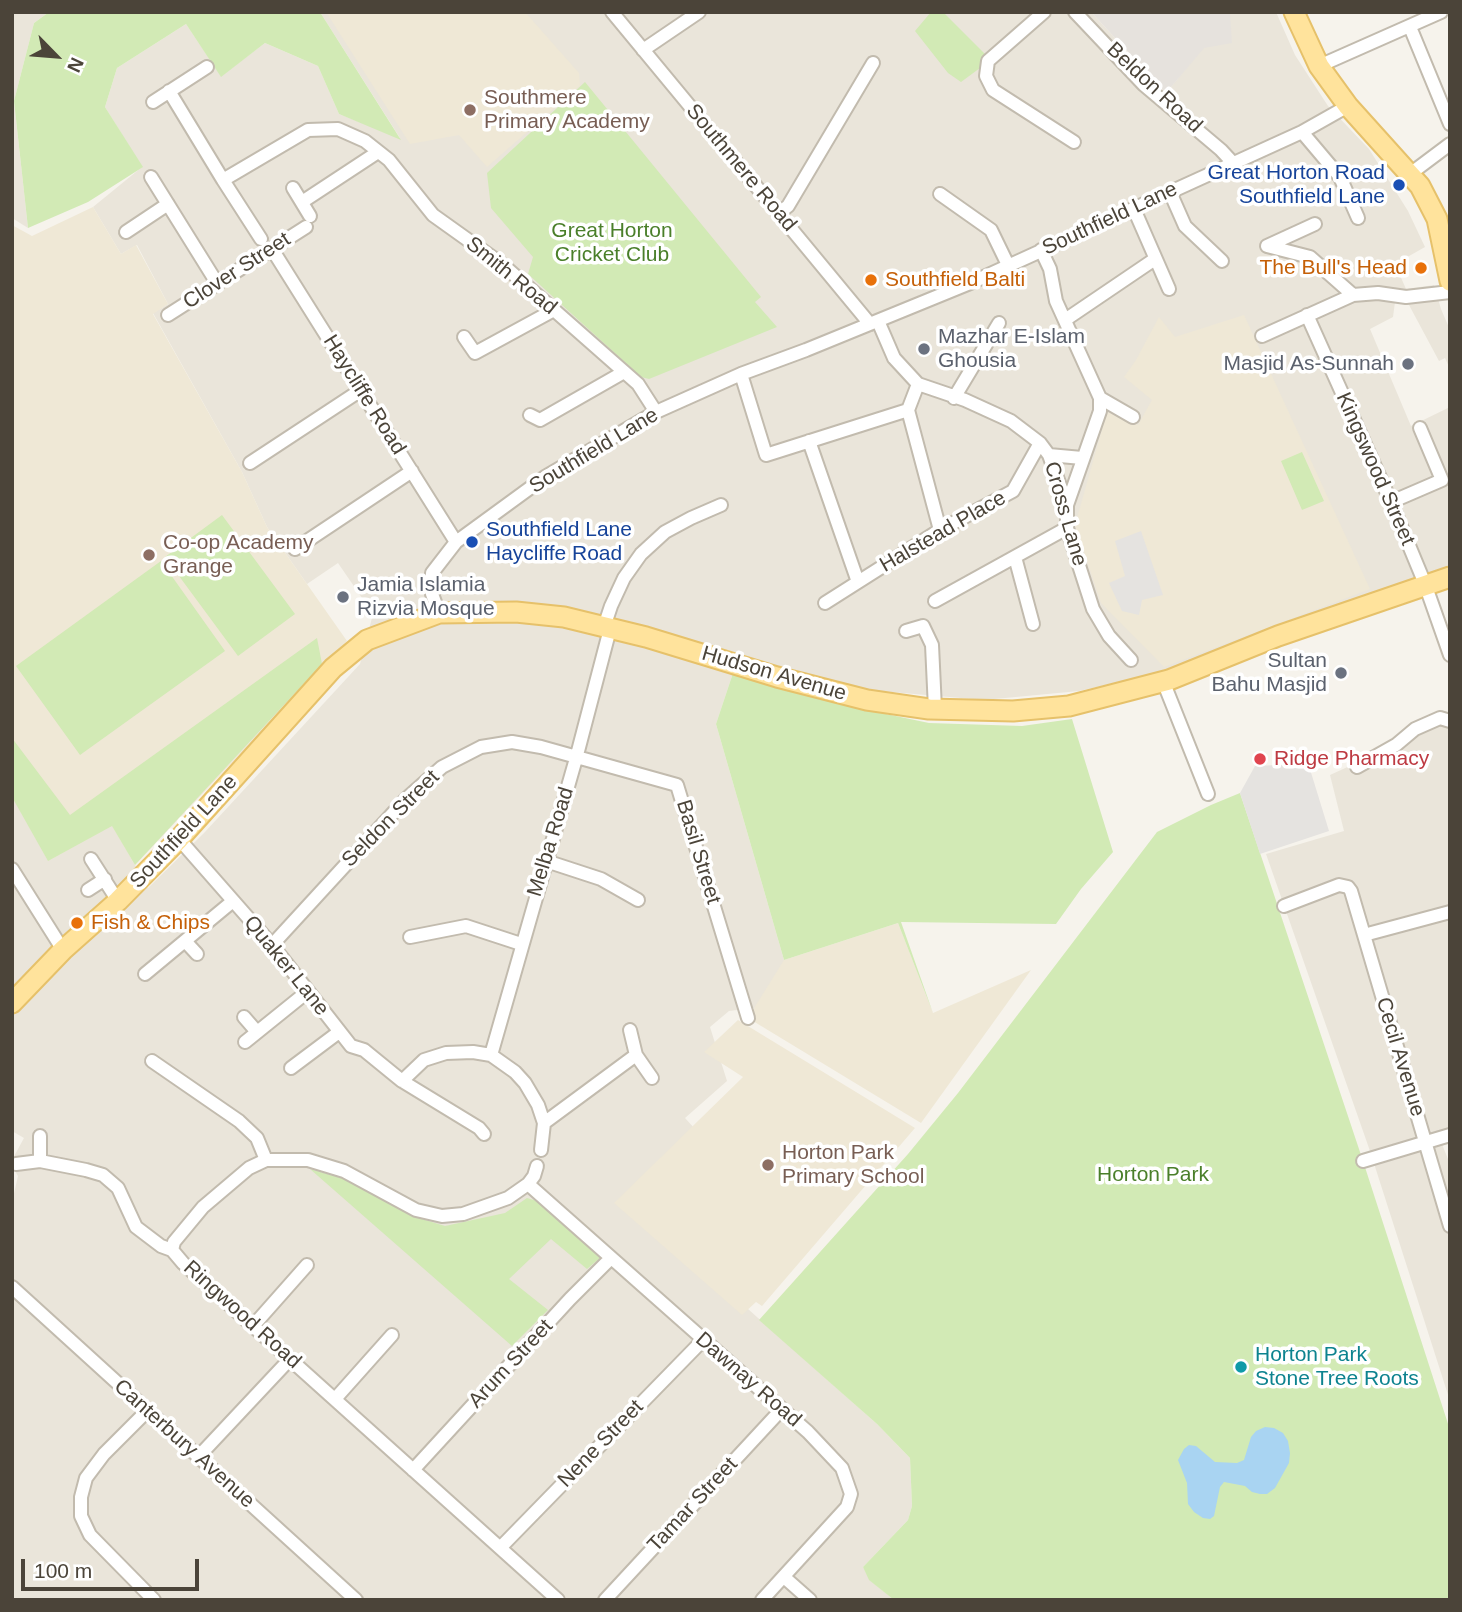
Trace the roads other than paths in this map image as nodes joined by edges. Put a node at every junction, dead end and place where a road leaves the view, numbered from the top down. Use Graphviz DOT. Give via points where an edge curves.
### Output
graph roads {
  1 [pos="612,12"];
  2 [pos="699,12"];
  3 [pos="1044,12"];
  4 [pos="1075,12"];
  5 [pos="1294,12"];
  6 [pos="1441,12"];
  7 [pos="1410,27"];
  8 [pos="643,50"];
  9 [pos="873,62"];
  10 [pos="1319,66"];
  11 [pos="207,67"];
  12 [pos="169,91"];
  13 [pos="153,102"];
  14 [pos="1348,106"];
  15 [pos="1450,124"];
  16 [pos="1302,132"];
  17 [pos="1074,142"];
  18 [pos="1450,144"];
  19 [pos="378,152"];
  20 [pos="1233,163"];
  21 [pos="1410,174"];
  22 [pos="151,177"];
  23 [pos="223,180"];
  24 [pos="293,188"];
  25 [pos="1170,191"];
  26 [pos="940,194"];
  27 [pos="302,202"];
  28 [pos="168,204"];
  29 [pos="1135,209"];
  30 [pos="779,213"];
  31 [pos="1358,218"];
  32 [pos="1315,224"];
  33 [pos="125,232"];
  34 [pos="261,239"];
  35 [pos="272,248"];
  36 [pos="1041,250"];
  37 [pos="1155,258"];
  38 [pos="1222,261"];
  39 [pos="1008,265"];
  40 [pos="1450,281"];
  41 [pos="217,283"];
  42 [pos="1169,289"];
  43 [pos="1450,292"];
  44 [pos="1353,295"];
  45 [pos="554,310"];
  46 [pos="169,315"];
  47 [pos="1307,315"];
  48 [pos="1065,320"];
  49 [pos="874,322"];
  50 [pos="999,323"];
  51 [pos="1262,336"];
  52 [pos="464,337"];
  53 [pos="624,372"];
  54 [pos="741,374"];
  55 [pos="918,384"];
  56 [pos="361,390"];
  57 [pos="954,398"];
  58 [pos="1100,398"];
  59 [pos="908,410"];
  60 [pos="656,412"];
  61 [pos="530,415"];
  62 [pos="1133,416"];
  63 [pos="1420,428"];
  64 [pos="809,441"];
  65 [pos="1040,443"];
  66 [pos="1049,455"];
  67 [pos="1082,458"];
  68 [pos="250,463"];
  69 [pos="412,471"];
  70 [pos="1391,502"];
  71 [pos="722,505"];
  72 [pos="1067,505"];
  73 [pos="1067,528"];
  74 [pos="940,530"];
  75 [pos="456,542"];
  76 [pos="295,549"];
  77 [pos="1015,557"];
  78 [pos="1450,577"];
  79 [pos="858,582"];
  80 [pos="1425,584"];
  81 [pos="935,601"];
  82 [pos="825,603"];
  83 [pos="439,612"];
  84 [pos="1033,624"];
  85 [pos="607,628"];
  86 [pos="906,631"];
  87 [pos="1450,655"];
  88 [pos="1131,660"];
  89 [pos="1163,681"];
  90 [pos="935,709"];
  91 [pos="1445,720"];
  92 [pos="577,755"];
  93 [pos="1357,767"];
  94 [pos="1208,794"];
  95 [pos="178,839"];
  96 [pos="92,859"];
  97 [pos="546,861"];
  98 [pos="12,869"];
  99 [pos="105,879"];
  100 [pos="88,890"];
  101 [pos="639,900"];
  102 [pos="118,901"];
  103 [pos="233,901"];
  104 [pos="1284,906"];
  105 [pos="1450,912"];
  106 [pos="1364,935"];
  107 [pos="410,937"];
  108 [pos="185,941"];
  109 [pos="521,944"];
  110 [pos="272,945"];
  111 [pos="64,950"];
  112 [pos="197,954"];
  113 [pos="145,974"];
  114 [pos="307,992"];
  115 [pos="12,1003"];
  116 [pos="244,1017"];
  117 [pos="748,1018"];
  118 [pos="630,1030"];
  119 [pos="257,1032"];
  120 [pos="339,1032"];
  121 [pos="245,1042"];
  122 [pos="491,1055"];
  123 [pos="636,1055"];
  124 [pos="152,1061"];
  125 [pos="291,1068"];
  126 [pos="652,1078"];
  127 [pos="402,1081"];
  128 [pos="544,1123"];
  129 [pos="484,1134"];
  130 [pos="1450,1135"];
  131 [pos="40,1136"];
  132 [pos="1425,1141"];
  133 [pos="541,1150"];
  134 [pos="266,1160"];
  135 [pos="40,1161"];
  136 [pos="1363,1161"];
  137 [pos="16,1164"];
  138 [pos="537,1167"];
  139 [pos="528,1184"];
  140 [pos="1450,1227"];
  141 [pos="172,1250"];
  142 [pos="610,1259"];
  143 [pos="307,1265"];
  144 [pos="12,1287"];
  145 [pos="253,1326"];
  146 [pos="392,1335"];
  147 [pos="702,1340"];
  148 [pos="290,1359"];
  149 [pos="335,1399"];
  150 [pos="148,1410"];
  151 [pos="781,1410"];
  152 [pos="199,1456"];
  153 [pos="413,1470"];
  154 [pos="500,1548"];
  155 [pos="784,1577"];
  156 [pos="148,1598"];
  157 [pos="356,1600"];
  158 [pos="558,1600"];
  159 [pos="605,1600"];
  160 [pos="762,1600"];
  161 [pos="810,1600"];
  1 -- 8 [label="street, Southmere Road"];
  2 -- 8 [label="street"];
  3 -- 17 [label="street" via="988,61 986,76 993,90"];
  4 -- 20 [label="street, Beldon Road" via="1144,85"];
  5 -- 10 [label="main road"];
  6 -- 7 [label="street"];
  7 -- 10 [label="street"];
  7 -- 15 [label="street"];
  8 -- 30 [label="street, Southmere Road"];
  9 -- 30 [label="street" via="788,206"];
  10 -- 14 [label="main road"];
  11 -- 12 [label="street"];
  12 -- 13 [label="street"];
  12 -- 23 [label="street"];
  14 -- 16 [label="street, Southfield Lane"];
  14 -- 21 [label="main road"];
  16 -- 20 [label="street, Southfield Lane"];
  16 -- 31 [label="street" via="1340,177"];
  18 -- 21 [label="street"];
  19 -- 23 [label="street, Smith Road" via="338,129 308,130"];
  19 -- 27 [label="street"];
  19 -- 45 [label="street, Smith Road" via="433,215 503,265"];
  20 -- 25 [label="street, Southfield Lane"];
  21 -- 40 [label="main road" via="1437,219"];
  22 -- 28 [label="street"];
  23 -- 34 [label="street"];
  24 -- 27 [label="street"];
  25 -- 29 [label="street, Southfield Lane"];
  25 -- 38 [label="street" via="1185,226"];
  26 -- 39 [label="street" via="991,230"];
  27 -- 35 [label="street, Clover Street" via="308,221"];
  28 -- 33 [label="street"];
  28 -- 41 [label="street"];
  29 -- 36 [label="street, Southfield Lane"];
  29 -- 37 [label="street"];
  30 -- 49 [label="street, Southmere Road"];
  32 -- 44 [label="street" via="1267,246 1310,257"];
  35 -- 41 [label="street, Clover Street"];
  35 -- 56 [label="street, Haycliffe Road"];
  36 -- 39 [label="street, Southfield Lane"];
  36 -- 48 [label="street"];
  37 -- 42 [label="street"];
  37 -- 48 [label="street"];
  39 -- 49 [label="street, Southfield Lane"];
  41 -- 46 [label="street, Clover Street"];
  43 -- 44 [label="street" via="1406,297"];
  44 -- 47 [label="street"];
  45 -- 52 [label="street" via="475,353"];
  45 -- 53 [label="street, Smith Road"];
  47 -- 51 [label="street"];
  47 -- 70 [label="street, Kingswood Street"];
  48 -- 58 [label="street"];
  49 -- 54 [label="street, Southfield Lane"];
  49 -- 55 [label="street, Cross Lane" via="894,358"];
  50 -- 57 [label="street"];
  53 -- 60 [label="street, Smith Road"];
  53 -- 61 [label="street" via="540,420"];
  54 -- 60 [label="street, Southfield Lane"];
  54 -- 64 [label="street" via="766,455"];
  55 -- 57 [label="street, Cross Lane"];
  55 -- 59 [label="street"];
  56 -- 68 [label="street"];
  56 -- 69 [label="street, Haycliffe Road"];
  57 -- 65 [label="street, Cross Lane" via="1011,421"];
  58 -- 62 [label="street"];
  58 -- 67 [label="street" via="1100,411"];
  59 -- 64 [label="street"];
  59 -- 74 [label="street"];
  60 -- 75 [label="street, Southfield Lane" via="545,477"];
  63 -- 70 [label="street" via="1442,481"];
  64 -- 79 [label="street"];
  65 -- 66 [label="street, Cross Lane"];
  65 -- 74 [label="street, Halstead Place" via="1013,491"];
  66 -- 67 [label="street"];
  66 -- 72 [label="street, Cross Lane"];
  67 -- 72 [label="street"];
  69 -- 75 [label="street, Haycliffe Road"];
  69 -- 76 [label="street"];
  70 -- 80 [label="street, Kingswood Street"];
  71 -- 85 [label="street, Melba Road" via="665,532 641,554 611,606"];
  72 -- 73 [label="street, Cross Lane"];
  73 -- 77 [label="street"];
  73 -- 88 [label="street, Cross Lane" via="1093,609"];
  74 -- 79 [label="street, Halstead Place"];
  75 -- 83 [label="street, Southfield Lane" via="432,573 432,594"];
  77 -- 81 [label="street"];
  77 -- 84 [label="street"];
  78 -- 80 [label="main road"];
  79 -- 82 [label="street, Halstead Place"];
  80 -- 87 [label="street, Kingswood Street"];
  80 -- 89 [label="main road"];
  83 -- 85 [label="main road, Hudson Avenue" via="516,612"];
  83 -- 95 [label="main road, Southfield Lane" via="367,640 333,668"];
  85 -- 90 [label="main road, Hudson Avenue" via="867,700"];
  85 -- 92 [label="street, Melba Road"];
  86 -- 90 [label="street" via="923,626 932,645"];
  89 -- 90 [label="main road, Hudson Avenue" via="1069,706 1013,711"];
  89 -- 94 [label="street"];
  91 -- 93 [label="street" via="1415,729"];
  92 -- 97 [label="street, Melba Road"];
  92 -- 110 [label="street, Seldon Street" via="512,742 481,747 442,767 406,799"];
  92 -- 117 [label="street, Basil Street" via="677,785"];
  95 -- 102 [label="main road, Southfield Lane"];
  95 -- 103 [label="street, Quaker Lane"];
  96 -- 99 [label="street"];
  97 -- 101 [label="street" via="601,879"];
  97 -- 109 [label="street, Melba Road"];
  98 -- 111 [label="street"];
  99 -- 100 [label="street"];
  99 -- 102 [label="street"];
  102 -- 111 [label="main road, Southfield Lane"];
  103 -- 108 [label="street"];
  103 -- 110 [label="street, Quaker Lane"];
  104 -- 106 [label="street, Cecil Avenue" via="1339,884 1348,887"];
  105 -- 106 [label="street"];
  106 -- 132 [label="street, Cecil Avenue"];
  107 -- 109 [label="street" via="466,926"];
  108 -- 112 [label="street"];
  108 -- 113 [label="street"];
  109 -- 122 [label="street, Melba Road"];
  110 -- 114 [label="street, Quaker Lane"];
  111 -- 115 [label="main road, Southfield Lane"];
  114 -- 119 [label="street"];
  114 -- 120 [label="street, Quaker Lane"];
  116 -- 119 [label="street"];
  118 -- 123 [label="street"];
  119 -- 121 [label="street"];
  120 -- 125 [label="street"];
  120 -- 127 [label="street, Quaker Lane" via="351,1046 364,1050"];
  122 -- 127 [label="street" via="446,1053 424,1060"];
  122 -- 128 [label="street" via="525,1083"];
  123 -- 126 [label="street"];
  123 -- 128 [label="street"];
  124 -- 134 [label="street" via="239,1121 257,1138"];
  127 -- 129 [label="street, Quaker Lane"];
  128 -- 133 [label="street"];
  130 -- 132 [label="street"];
  131 -- 135 [label="street"];
  132 -- 136 [label="street"];
  132 -- 140 [label="street, Cecil Avenue"];
  134 -- 139 [label="street" via="308,1160 344,1171 416,1210 442,1216 484,1208"];
  134 -- 141 [label="street, Ringwood Road" via="249,1168 203,1208"];
  135 -- 137 [label="street"];
  135 -- 141 [label="street" via="103,1175 118,1188 136,1227"];
  138 -- 139 [label="street"];
  139 -- 142 [label="street, Dawnay Road"];
  141 -- 145 [label="street, Ringwood Road"];
  142 -- 147 [label="street, Dawnay Road"];
  142 -- 153 [label="street, Arum Street"];
  143 -- 145 [label="street"];
  144 -- 150 [label="street, Canterbury Avenue"];
  145 -- 148 [label="street, Ringwood Road"];
  146 -- 149 [label="street"];
  147 -- 151 [label="street, Dawnay Road"];
  147 -- 154 [label="street, Nene Street"];
  148 -- 149 [label="street, Ringwood Road"];
  148 -- 152 [label="street"];
  149 -- 153 [label="street, Ringwood Road"];
  150 -- 152 [label="street, Canterbury Avenue"];
  150 -- 156 [label="street" via="104,1454 86,1478 81,1497 81,1516 90,1535"];
  151 -- 155 [label="street, Dawnay Road" via="842,1468 851,1494 847,1507"];
  151 -- 159 [label="street, Tamar Street"];
  152 -- 157 [label="street, Canterbury Avenue"];
  153 -- 154 [label="street, Ringwood Road"];
  154 -- 158 [label="street, Ringwood Road"];
  155 -- 160 [label="street, Dawnay Road"];
  155 -- 161 [label="street"];
}
